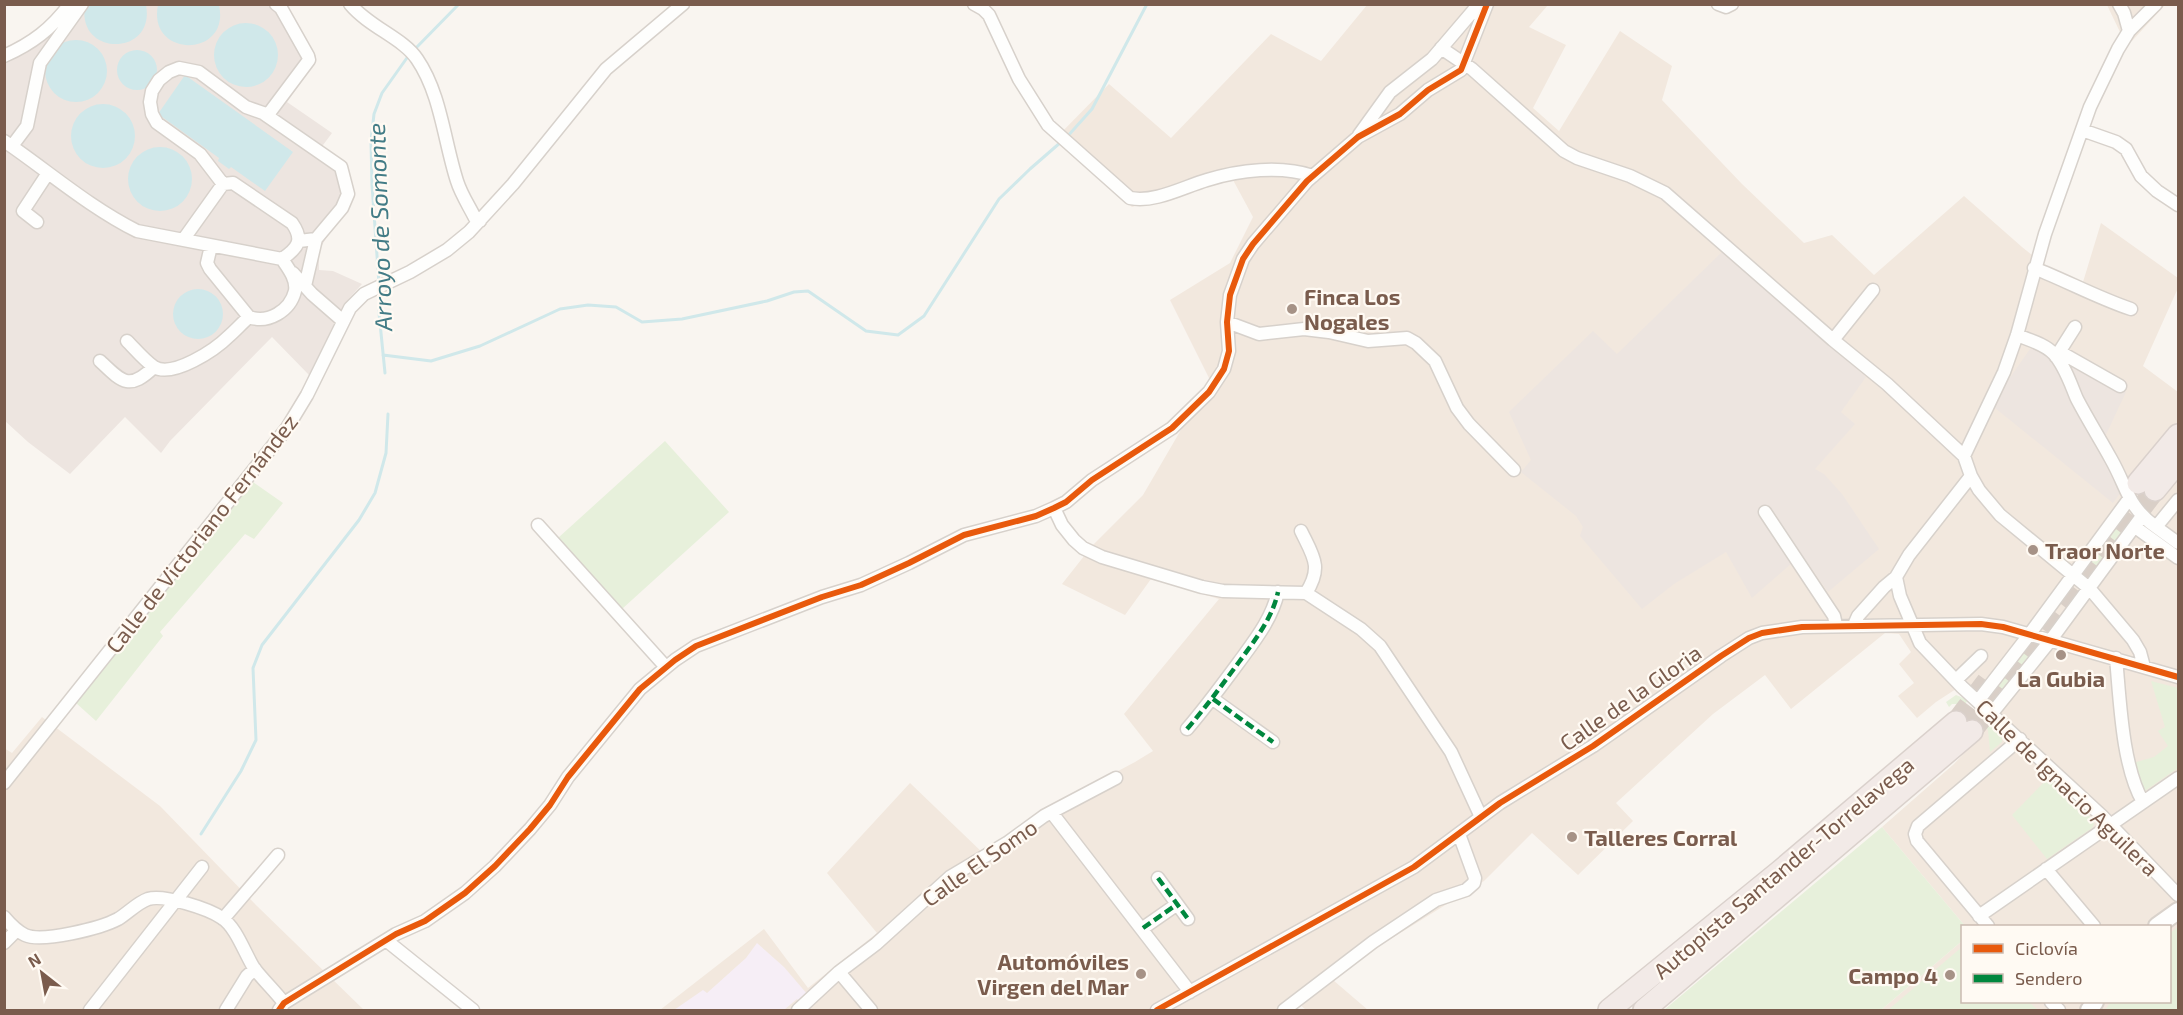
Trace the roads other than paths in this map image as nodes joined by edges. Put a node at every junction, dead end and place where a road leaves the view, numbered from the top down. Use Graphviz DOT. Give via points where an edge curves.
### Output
graph roads {
  1 [pos="70,4"];
  2 [pos="82,4"];
  3 [pos="276,4"];
  4 [pos="350,4"];
  5 [pos="683,4"];
  6 [pos="974,4"];
  7 [pos="1479,4"];
  8 [pos="1487,4"];
  9 [pos="1718,4"];
  10 [pos="1732,4"];
  11 [pos="2119,4"];
  12 [pos="2156,4"];
  13 [pos="2129,31"];
  14 [pos="1441,48"];
  15 [pos="4,56"];
  16 [pos="1464,64"];
  17 [pos="267,116"];
  18 [pos="2082,130"];
  19 [pos="1358,137"];
  20 [pos="8,144"];
  21 [pos="48,173"];
  22 [pos="1313,176"];
  23 [pos="223,184"];
  24 [pos="2178,205"];
  25 [pos="480,221"];
  26 [pos="37,222"];
  27 [pos="316,239"];
  28 [pos="183,240"];
  29 [pos="299,241"];
  30 [pos="211,246"];
  31 [pos="282,260"];
  32 [pos="2034,268"];
  33 [pos="292,272"];
  34 [pos="305,286"];
  35 [pos="1873,290"];
  36 [pos="2131,309"];
  37 [pos="249,317"];
  38 [pos="343,321"];
  39 [pos="1227,322"];
  40 [pos="2075,327"];
  41 [pos="2017,335"];
  42 [pos="1833,340"];
  43 [pos="126,341"];
  44 [pos="2058,354"];
  45 [pos="100,361"];
  46 [pos="154,367"];
  47 [pos="2120,386"];
  48 [pos="2178,435"];
  49 [pos="1964,456"];
  50 [pos="2178,462"];
  51 [pos="1514,470"];
  52 [pos="1971,476"];
  53 [pos="2141,491"];
  54 [pos="2178,500"];
  55 [pos="1054,508"];
  56 [pos="1765,512"];
  57 [pos="2138,522"];
  58 [pos="538,525"];
  59 [pos="2156,527"];
  60 [pos="1301,531"];
  61 [pos="2178,543"];
  62 [pos="2178,558"];
  63 [pos="2074,574"];
  64 [pos="1896,577"];
  65 [pos="2090,589"];
  66 [pos="1278,592"];
  67 [pos="1306,593"];
  68 [pos="1836,625"];
  69 [pos="1854,625"];
  70 [pos="1914,626"];
  71 [pos="2030,635"];
  72 [pos="2050,641"];
  73 [pos="1981,656"];
  74 [pos="2116,658"];
  75 [pos="665,666"];
  76 [pos="2144,667"];
  77 [pos="2178,677"];
  78 [pos="1956,680"];
  79 [pos="1213,699"];
  80 [pos="1978,701"];
  81 [pos="1992,713"];
  82 [pos="1187,729"];
  83 [pos="2020,739"];
  84 [pos="1273,742"];
  85 [pos="1116,778"];
  86 [pos="2178,778"];
  87 [pos="4,783"];
  88 [pos="2143,802"];
  89 [pos="1052,813"];
  90 [pos="1481,817"];
  91 [pos="2110,825"];
  92 [pos="1459,834"];
  93 [pos="278,855"];
  94 [pos="202,867"];
  95 [pos="2046,869"];
  96 [pos="1158,878"];
  97 [pos="2178,895"];
  98 [pos="177,900"];
  99 [pos="1176,905"];
  100 [pos="2178,911"];
  101 [pos="1979,916"];
  102 [pos="4,917"];
  103 [pos="223,918"];
  104 [pos="1188,920"];
  105 [pos="1986,925"];
  106 [pos="2092,925"];
  107 [pos="2160,925"];
  108 [pos="1143,928"];
  109 [pos="17,930"];
  110 [pos="387,941"];
  111 [pos="4,943"];
  112 [pos="255,969"];
  113 [pos="839,972"];
  114 [pos="1190,992"];
  115 [pos="282,1007"];
  116 [pos="90,1011"];
  117 [pos="226,1011"];
  118 [pos="473,1011"];
  119 [pos="798,1011"];
  120 [pos="871,1011"];
  121 [pos="1157,1011"];
  122 [pos="1284,1011"];
  123 [pos="1609,1011"];
  124 [pos="1644,1011"];
  1 -- 15 [label="street" via="48,30"];
  2 -- 20 [label="street" via="40,63 27,126"];
  3 -- 17 [label="street" via="309,60"];
  4 -- 25 [label="street" via="371,25 416,57 434,96 457,182"];
  5 -- 25 [label="street, Calle de Victoriano Fernández" via="606,69"];
  6 -- 22 [label="street" via="988,15 1028,95 1048,125 1130,198 1153,197 1209,179 1265,170 1291,170"];
  7 -- 14 [label="street"];
  8 -- 16 [label="street"];
  9 -- 10 [label="street"];
  11 -- 13 [label="street"];
  12 -- 13 [label="street"];
  13 -- 18 [label="street"];
  14 -- 16 [label="street"];
  14 -- 19 [label="street" via="1390,92"];
  16 -- 19 [label="street" via="1400,114"];
  16 -- 42 [label="street" via="1564,150 1665,193"];
  17 -- 23 [label="street" via="246,107 190,69 179,68 159,80 150,102 157,123 200,154"];
  17 -- 27 [label="street" via="341,167 348,194 342,208"];
  18 -- 24 [label="street" via="2097,133 2126,149 2140,176"];
  18 -- 32 [label="street"];
  19 -- 22 [label="street"];
  20 -- 21 [label="street"];
  21 -- 26 [label="street" via="23,211"];
  21 -- 28 [label="street" via="137,231"];
  22 -- 39 [label="street" via="1243,259 1230,295"];
  23 -- 28 [label="street"];
  23 -- 29 [label="street" via="233,183 292,223"];
  25 -- 38 [label="street, Calle de Victoriano Fernández" via="447,250 369,291 350,308"];
  27 -- 29 [label="street"];
  27 -- 34 [label="street"];
  28 -- 30 [label="street"];
  29 -- 31 [label="street"];
  30 -- 31 [label="street"];
  30 -- 37 [label="street" via="207,263"];
  31 -- 33 [label="street"];
  32 -- 36 [label="street"];
  32 -- 41 [label="street"];
  33 -- 34 [label="street"];
  33 -- 37 [label="street" via="295,290 283,310 265,319"];
  34 -- 38 [label="street"];
  35 -- 42 [label="street"];
  37 -- 46 [label="street" via="231,335 188,364 168,369"];
  38 -- 87 [label="street, Calle de Victoriano Fernández" via="287,428"];
  39 -- 51 [label="street" via="1259,334 1304,329 1368,341 1407,338 1435,361 1457,408"];
  39 -- 55 [label="street" via="1227,359 1209,392 1172,428"];
  40 -- 44 [label="street"];
  41 -- 44 [label="street"];
  41 -- 49 [label="street"];
  42 -- 49 [label="street"];
  43 -- 46 [label="street"];
  44 -- 47 [label="street"];
  44 -- 53 [label="street" via="2091,427 2128,491"];
  45 -- 46 [label="street" via="118,377 131,382"];
  48 -- 53 [label="highway"];
  49 -- 52 [label="street"];
  50 -- 53 [label="highway"];
  52 -- 63 [label="street" via="2000,515"];
  52 -- 64 [label="street"];
  53 -- 57 [label="street"];
  53 -- 63 [label="street"];
  54 -- 59 [label="street"];
  55 -- 66 [label="street" via="1074,540 1109,559 1223,591"];
  55 -- 75 [label="street" via="964,535 861,585 696,646"];
  56 -- 68 [label="street" via="1834,616"];
  57 -- 59 [label="street"];
  57 -- 62 [label="street"];
  57 -- 65 [label="street"];
  58 -- 75 [label="street"];
  59 -- 61 [label="street"];
  60 -- 67 [label="street" via="1317,568"];
  63 -- 65 [label="street"];
  63 -- 71 [label="street"];
  64 -- 69 [label="street" via="1884,586"];
  64 -- 70 [label="street"];
  65 -- 72 [label="street"];
  65 -- 76 [label="street" via="2133,640"];
  66 -- 67 [label="street"];
  66 -- 79 [label="street" via="1256,640"];
  67 -- 90 [label="street" via="1380,646 1451,752"];
  68 -- 69 [label="street, Calle de la Gloria"];
  68 -- 90 [label="street, Calle de la Gloria" via="1789,627 1749,638 1593,746"];
  69 -- 70 [label="street, Calle de la Gloria"];
  70 -- 71 [label="street, Calle de la Gloria" via="1981,624"];
  70 -- 78 [label="street, Calle de Ignacio Aguilera" via="1920,643"];
  71 -- 72 [label="street, Calle de la Gloria"];
  71 -- 80 [label="street"];
  72 -- 74 [label="street, Calle de la Gloria"];
  72 -- 81 [label="street"];
  73 -- 78 [label="street, Calle de Ignacio Aguilera"];
  74 -- 76 [label="street, Calle de la Gloria"];
  74 -- 88 [label="street" via="2126,744 2134,783"];
  75 -- 110 [label="street" via="640,689 550,805 495,866 425,921"];
  76 -- 77 [label="street, Calle de la Gloria"];
  78 -- 80 [label="street, Calle de Ignacio Aguilera"];
  79 -- 82 [label="street"];
  79 -- 84 [label="street"];
  80 -- 81 [label="street, Calle de Ignacio Aguilera"];
  81 -- 83 [label="street, Calle de Ignacio Aguilera"];
  83 -- 91 [label="street, Calle de Ignacio Aguilera"];
  83 -- 101 [label="street" via="1918,826 1915,834"];
  85 -- 89 [label="street, Calle El Somo"];
  86 -- 88 [label="street"];
  88 -- 91 [label="street"];
  89 -- 108 [label="street"];
  89 -- 113 [label="street, Calle El Somo" via="950,877"];
  90 -- 92 [label="street, Calle de la Gloria"];
  91 -- 95 [label="street"];
  91 -- 97 [label="street, Calle de Ignacio Aguilera"];
  92 -- 114 [label="street, Calle de la Gloria" via="1395,879"];
  92 -- 122 [label="street" via="1474,883 1466,890 1436,900 1373,942"];
  93 -- 103 [label="street"];
  94 -- 98 [label="street"];
  95 -- 101 [label="street"];
  95 -- 106 [label="street"];
  96 -- 99 [label="street"];
  98 -- 103 [label="street"];
  98 -- 109 [label="street" via="148,899 117,919 53,937 32,938"];
  98 -- 116 [label="street"];
  99 -- 104 [label="street"];
  99 -- 108 [label="street"];
  100 -- 107 [label="main road"];
  101 -- 105 [label="street"];
  102 -- 109 [label="street"];
  103 -- 112 [label="street"];
  108 -- 114 [label="street"];
  109 -- 111 [label="street"];
  110 -- 115 [label="street"];
  110 -- 118 [label="street"];
  112 -- 115 [label="street"];
  112 -- 117 [label="street"];
  113 -- 119 [label="street, Calle El Somo"];
  113 -- 120 [label="street"];
  114 -- 121 [label="street, Calle de la Gloria"];
  123 -- 124 [label="highway, Autopista Santander-Torrelavega" via="1964,727"];
}
